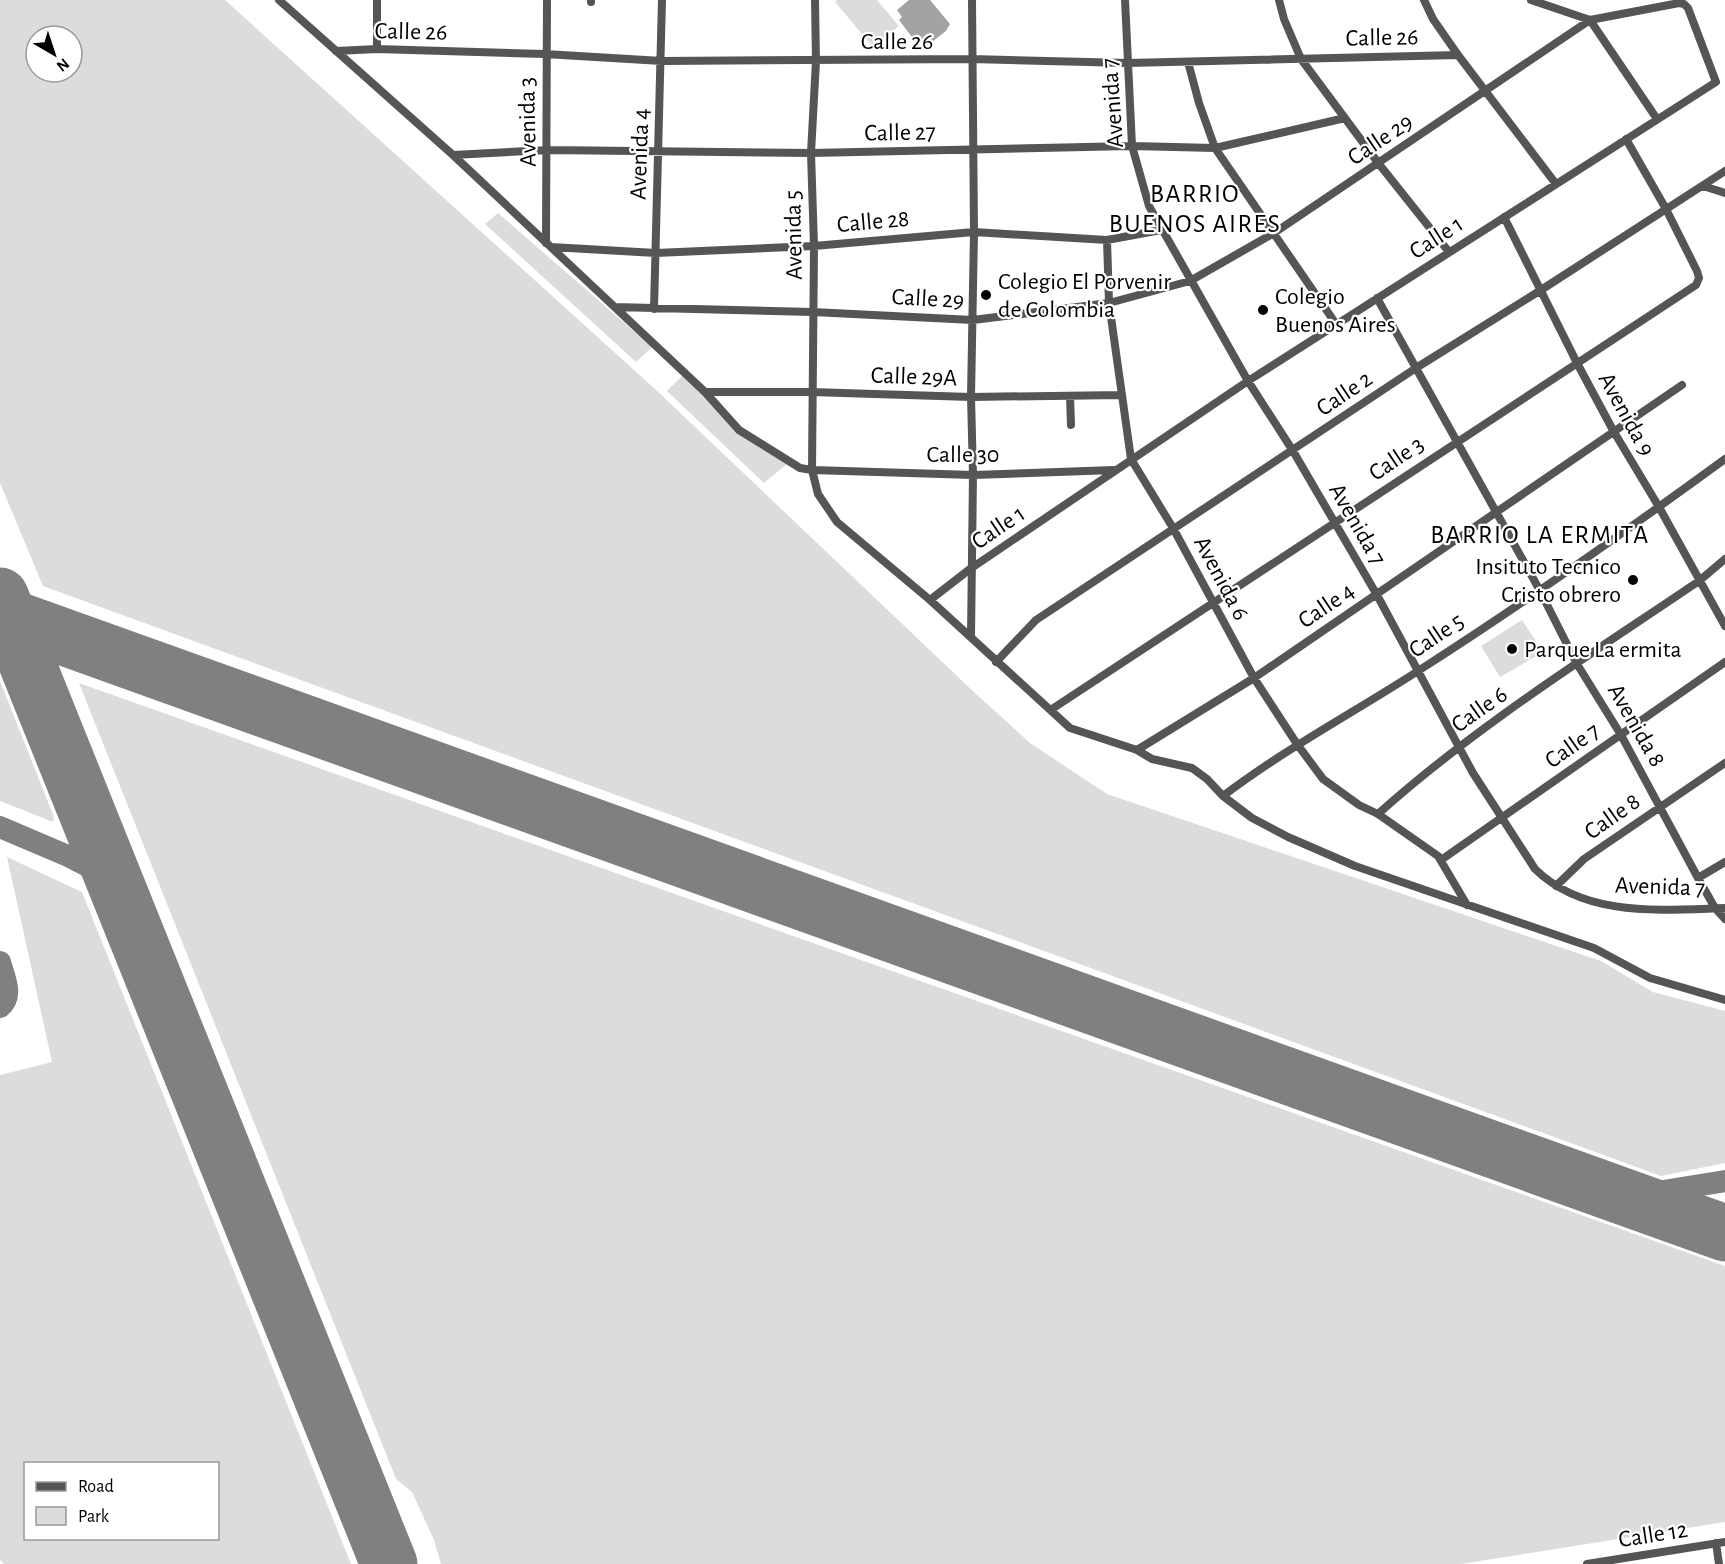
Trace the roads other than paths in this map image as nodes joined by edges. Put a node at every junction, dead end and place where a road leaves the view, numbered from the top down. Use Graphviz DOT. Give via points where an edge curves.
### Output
graph roads {
  1 [pos="279,0"];
  2 [pos="377,0"];
  3 [pos="547,0"];
  4 [pos="662,0"];
  5 [pos="815,0"];
  6 [pos="972,0"];
  7 [pos="1125,0"];
  8 [pos="1279,0"];
  9 [pos="1424,0"];
  10 [pos="1531,0"];
  11 [pos="1645,4"];
  12 [pos="1590,20"];
  13 [pos="377,49"];
  14 [pos="336,51"];
  15 [pos="545,54"];
  16 [pos="1458,55"];
  17 [pos="972,59"];
  18 [pos="1301,59"];
  19 [pos="662,61"];
  20 [pos="816,61"];
  21 [pos="1188,62"];
  22 [pos="1128,63"];
  23 [pos="1485,89"];
  24 [pos="1345,118"];
  25 [pos="1657,119"];
  26 [pos="1626,139"];
  27 [pos="1132,146"];
  28 [pos="1215,148"];
  29 [pos="548,150"];
  30 [pos="973,150"];
  31 [pos="658,151"];
  32 [pos="812,153"];
  33 [pos="453,156"];
  34 [pos="1379,164"];
  35 [pos="1725,171"];
  36 [pos="1556,184"];
  37 [pos="1703,186"];
  38 [pos="1725,193"];
  39 [pos="1666,209"];
  40 [pos="1504,217"];
  41 [pos="1161,230"];
  42 [pos="974,232"];
  43 [pos="1274,233"];
  44 [pos="1107,240"];
  45 [pos="549,245"];
  46 [pos="814,246"];
  47 [pos="1449,252"];
  48 [pos="656,253"];
  49 [pos="1190,281"];
  50 [pos="1541,290"];
  51 [pos="1377,298"];
  52 [pos="1109,303"];
  53 [pos="615,307"];
  54 [pos="654,309"];
  55 [pos="813,312"];
  56 [pos="973,320"];
  57 [pos="1336,324"];
  58 [pos="1577,363"];
  59 [pos="1416,368"];
  60 [pos="1248,381"];
  61 [pos="1682,386"];
  62 [pos="705,392"];
  63 [pos="811,392"];
  64 [pos="1120,395"];
  65 [pos="1070,396"];
  66 [pos="970,397"];
  67 [pos="1071,425"];
  68 [pos="1614,432"];
  69 [pos="1457,441"];
  70 [pos="1293,451"];
  71 [pos="1131,459"];
  72 [pos="1725,459"];
  73 [pos="812,470"];
  74 [pos="1114,470"];
  75 [pos="1084,471"];
  76 [pos="973,476"];
  77 [pos="1089,487"];
  78 [pos="1659,507"];
  79 [pos="1497,513"];
  80 [pos="1334,522"];
  81 [pos="1173,528"];
  82 [pos="1725,559"];
  83 [pos="970,569"];
  84 [pos="1699,581"];
  85 [pos="1539,589"];
  86 [pos="1377,595"];
  87 [pos="930,600"];
  88 [pos="1213,602"];
  89 [pos="1725,626"];
  90 [pos="970,636"];
  91 [pos="996,662"];
  92 [pos="1725,662"];
  93 [pos="1577,664"];
  94 [pos="1418,671"];
  95 [pos="1254,678"];
  96 [pos="1052,709"];
  97 [pos="1621,735"];
  98 [pos="1297,744"];
  99 [pos="1458,746"];
  100 [pos="1137,750"];
  101 [pos="1725,763"];
  102 [pos="1223,796"];
  103 [pos="1661,806"];
  104 [pos="1378,814"];
  105 [pos="1502,818"];
  106 [pos="1441,860"];
  107 [pos="1725,862"];
  108 [pos="1698,878"];
  109 [pos="1556,886"];
  110 [pos="1467,905"];
  111 [pos="1720,908"];
  112 [pos="1725,919"];
  113 [pos="1725,1000"];
  114 [pos="1720,1543"];
  115 [pos="1587,1564"];
  116 [pos="1719,1564"];
  1 -- 14 [label="street"];
  2 -- 13 [label="street"];
  3 -- 15 [label="street, Avenida 3"];
  4 -- 19 [label="street, Avenida 4"];
  5 -- 20 [label="street, Avenida 5"];
  6 -- 17 [label="street"];
  7 -- 22 [label="street, Avenida 7"];
  8 -- 18 [label="street"];
  9 -- 16 [label="street"];
  10 -- 12 [label="street"];
  11 -- 12 [label="street"];
  11 -- 25 [label="street, Calle 1" via="1679,3 1688,8 1716,81"];
  12 -- 23 [label="street, Calle 29"];
  12 -- 25 [label="street"];
  13 -- 14 [label="street, Calle 26"];
  13 -- 15 [label="street, Calle 26"];
  14 -- 33 [label="street"];
  15 -- 19 [label="street, Calle 26"];
  15 -- 29 [label="street, Avenida 3"];
  16 -- 18 [label="street, Calle 26"];
  16 -- 23 [label="street"];
  17 -- 20 [label="street, Calle 26"];
  17 -- 22 [label="street, Calle 26"];
  17 -- 30 [label="street"];
  18 -- 21 [label="street, Calle 26"];
  18 -- 24 [label="street"];
  19 -- 20 [label="street, Calle 26"];
  19 -- 31 [label="street, Avenida 4"];
  20 -- 32 [label="street, Avenida 5"];
  21 -- 22 [label="street, Calle 26"];
  21 -- 28 [label="street"];
  22 -- 27 [label="street, Avenida 7"];
  23 -- 34 [label="street, Calle 29"];
  23 -- 36 [label="street"];
  24 -- 28 [label="street, Calle 27"];
  24 -- 34 [label="street"];
  25 -- 26 [label="street, Calle 1"];
  26 -- 36 [label="street, Calle 1"];
  26 -- 39 [label="street"];
  27 -- 28 [label="street, Calle 27"];
  27 -- 30 [label="street, Calle 27"];
  27 -- 41 [label="street, Avenida 7" via="1149,206"];
  28 -- 43 [label="street"];
  29 -- 31 [label="street, Calle 27"];
  29 -- 33 [label="street, Calle 27"];
  29 -- 45 [label="street, Avenida 3"];
  30 -- 32 [label="street, Calle 27"];
  30 -- 42 [label="street"];
  31 -- 32 [label="street, Calle 27"];
  31 -- 48 [label="street, Avenida 4"];
  32 -- 46 [label="street, Avenida 5"];
  33 -- 45 [label="street"];
  34 -- 43 [label="street, Calle 29"];
  34 -- 47 [label="street"];
  35 -- 37 [label="street, Calle 2"];
  36 -- 40 [label="street, Calle 1"];
  37 -- 38 [label="street"];
  37 -- 39 [label="street, Calle 2"];
  39 -- 50 [label="street, Calle 2"];
  39 -- 58 [label="street, Calle 3" via="1699,278 1696,285"];
  40 -- 47 [label="street, Calle 1"];
  40 -- 50 [label="street, Avenida 9"];
  41 -- 44 [label="street, Calle 28"];
  41 -- 49 [label="street, Avenida 7"];
  42 -- 44 [label="street, Calle 28"];
  42 -- 46 [label="street, Calle 28"];
  42 -- 56 [label="street"];
  43 -- 49 [label="street, Calle 29"];
  43 -- 57 [label="street"];
  44 -- 52 [label="street, Avenida 6"];
  45 -- 48 [label="street, Calle 28"];
  45 -- 53 [label="street"];
  46 -- 48 [label="street, Calle 28"];
  46 -- 55 [label="street, Avenida 5"];
  47 -- 51 [label="street, Calle 1"];
  48 -- 54 [label="street, Avenida 4"];
  49 -- 52 [label="street, Calle 29"];
  49 -- 60 [label="street, Avenida 7"];
  50 -- 58 [label="street, Avenida 9"];
  50 -- 59 [label="street, Calle 2"];
  51 -- 57 [label="street, Calle 1"];
  51 -- 59 [label="street, Avenida 8"];
  52 -- 56 [label="street, Calle 29"];
  52 -- 64 [label="street, Avenida 6"];
  53 -- 54 [label="street, Calle 29"];
  53 -- 62 [label="street"];
  54 -- 55 [label="street, Calle 29"];
  55 -- 56 [label="street, Calle 29"];
  55 -- 63 [label="street, Avenida 5"];
  56 -- 66 [label="street"];
  57 -- 60 [label="street, Calle 1"];
  58 -- 68 [label="street, Avenida 9"];
  58 -- 69 [label="street, Calle 3"];
  59 -- 69 [label="street, Avenida 8"];
  59 -- 70 [label="street, Calle 2"];
  60 -- 70 [label="street, Avenida 7"];
  60 -- 71 [label="street, Calle 1"];
  61 -- 68 [label="street, Calle 4"];
  62 -- 63 [label="street, Calle 29A"];
  62 -- 73 [label="street" via="739,430 800,468"];
  63 -- 66 [label="street, Calle 29A"];
  63 -- 73 [label="street, Avenida 5"];
  64 -- 65 [label="street, Calle 29A"];
  64 -- 71 [label="street, Avenida 6"];
  65 -- 66 [label="street, Calle 29A"];
  65 -- 67 [label="street"];
  66 -- 76 [label="street"];
  68 -- 78 [label="street, Avenida 9"];
  68 -- 79 [label="street, Calle 4"];
  69 -- 79 [label="street, Avenida 8"];
  69 -- 80 [label="street, Calle 3"];
  70 -- 80 [label="street, Avenida 7"];
  70 -- 81 [label="street, Calle 2"];
  71 -- 74 [label="street, Calle 1"];
  71 -- 81 [label="street, Avenida 6"];
  72 -- 78 [label="street, Calle 5"];
  73 -- 76 [label="street, Calle 30"];
  73 -- 87 [label="street, Avenida 5" via="818,494 837,522"];
  74 -- 75 [label="street, Calle 30"];
  74 -- 77 [label="street, Calle 1"];
  75 -- 76 [label="street, Calle 30"];
  75 -- 77 [label="street"];
  76 -- 83 [label="street"];
  77 -- 83 [label="street, Calle 1"];
  78 -- 84 [label="street, Avenida 9"];
  78 -- 85 [label="street, Calle 5"];
  79 -- 85 [label="street, Avenida 8"];
  79 -- 86 [label="street, Calle 4"];
  80 -- 86 [label="street, Avenida 7"];
  80 -- 88 [label="street, Calle 3"];
  81 -- 88 [label="street, Avenida 6"];
  81 -- 91 [label="street, Calle 2" via="1036,620"];
  82 -- 84 [label="street, Calle 6"];
  83 -- 87 [label="street, Calle 1"];
  83 -- 90 [label="street"];
  84 -- 89 [label="street, Avenida 9"];
  84 -- 93 [label="street, Calle 6"];
  85 -- 93 [label="street, Avenida 8"];
  85 -- 94 [label="street, Calle 5"];
  86 -- 94 [label="street, Avenida 7"];
  86 -- 95 [label="street, Calle 4"];
  87 -- 90 [label="street, Avenida 5"];
  88 -- 95 [label="street, Avenida 6"];
  88 -- 96 [label="street, Calle 3"];
  90 -- 91 [label="street, Avenida 5"];
  91 -- 96 [label="street, Avenida 5"];
  92 -- 97 [label="street, Calle 7"];
  93 -- 97 [label="street, Avenida 8"];
  93 -- 99 [label="street, Calle 6"];
  94 -- 98 [label="street, Calle 5"];
  94 -- 99 [label="street, Avenida 7"];
  95 -- 98 [label="street, Avenida 6"];
  95 -- 100 [label="street, Calle 4"];
  96 -- 100 [label="street, Avenida 5" via="1070,728"];
  97 -- 103 [label="street, Avenida 8"];
  97 -- 105 [label="street, Calle 7"];
  98 -- 102 [label="street, Calle 5"];
  98 -- 104 [label="street, Avenida 6" via="1323,778"];
  99 -- 104 [label="street, Calle 6"];
  99 -- 105 [label="street, Avenida 7"];
  100 -- 102 [label="street, Avenida 5" via="1152,759 1192,768"];
  101 -- 103 [label="street, Calle 8"];
  102 -- 110 [label="street, Avenida 5" via="1252,818 1288,837 1355,866"];
  103 -- 108 [label="street, Avenida 8"];
  103 -- 109 [label="street, Calle 8" via="1584,859"];
  104 -- 106 [label="street, Avenida 6"];
  105 -- 106 [label="street, Calle 7"];
  105 -- 109 [label="street, Avenida 7" via="1535,869"];
  106 -- 110 [label="street"];
  107 -- 108 [label="street"];
  108 -- 111 [label="street, Avenida 8"];
  109 -- 111 [label="street, Avenida 7" via="1583,898 1632,909"];
  110 -- 113 [label="street, Avenida 5" via="1594,948 1650,978"];
  111 -- 112 [label="street, Avenida 8"];
  114 -- 115 [label="street, Calle 12"];
  114 -- 116 [label="street"];
}
